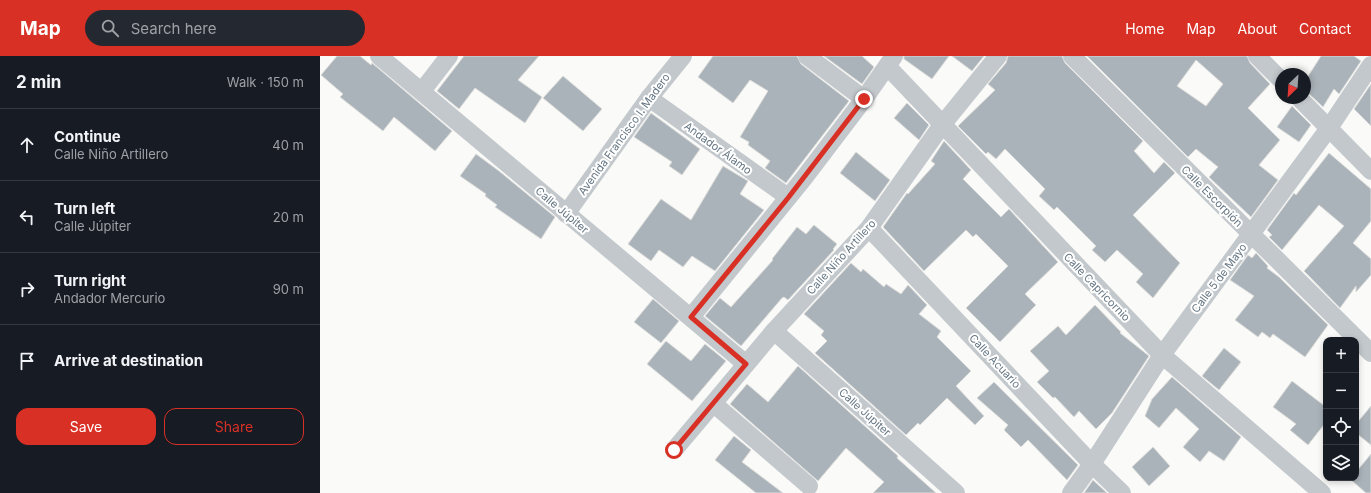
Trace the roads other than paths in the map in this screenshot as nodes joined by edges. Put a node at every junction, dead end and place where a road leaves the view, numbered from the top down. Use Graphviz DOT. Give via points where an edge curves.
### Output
graph roads {
  1 [pos="379,56"];
  2 [pos="449,56"];
  3 [pos="683,56"];
  4 [pos="807,56"];
  5 [pos="998,56"];
  6 [pos="1072,56"];
  7 [pos="1258,56"];
  8 [pos="890,61"];
  9 [pos="1371,65"];
  10 [pos="1275,74"];
  11 [pos="422,91"];
  12 [pos="649,98"];
  13 [pos="864,99"];
  14 [pos="1305,104"];
  15 [pos="942,125"];
  16 [pos="1329,128"];
  17 [pos="1371,171"];
  18 [pos="788,198"];
  19 [pos="566,214"];
  20 [pos="869,228"];
  21 [pos="1251,235"];
  22 [pos="691,317"];
  23 [pos="774,331"];
  24 [pos="1371,352"];
  25 [pos="1162,355"];
  26 [pos="746,364"];
  27 [pos="714,404"];
  28 [pos="674,450"];
  29 [pos="1092,464"];
  30 [pos="809,486"];
  31 [pos="956,493"];
  32 [pos="1071,493"];
  33 [pos="1122,493"];
  34 [pos="1322,493"];
  1 -- 11 [label="street, Calle Júpiter"];
  2 -- 11 [label="street"];
  3 -- 12 [label="street, Avenida Francisco I. Madero"];
  4 -- 13 [label="street"];
  5 -- 15 [label="street, Calle Niño Artillero"];
  6 -- 21 [label="street, Calle Escorpión"];
  7 -- 10 [label="street"];
  8 -- 13 [label="street"];
  8 -- 15 [label="street, Calle Capricornio"];
  9 -- 16 [label="street, Calle 5 de Mayo"];
  11 -- 19 [label="street, Calle Júpiter"];
  12 -- 18 [label="street, Andador Álamo"];
  12 -- 19 [label="street, Avenida Francisco I. Madero"];
  13 -- 18 [label="street"];
  14 -- 16 [label="street"];
  15 -- 20 [label="street, Calle Niño Artillero"];
  15 -- 25 [label="street, Calle Capricornio"];
  16 -- 17 [label="street"];
  16 -- 21 [label="street, Calle 5 de Mayo"];
  18 -- 22 [label="street"];
  19 -- 22 [label="street, Calle Júpiter"];
  20 -- 23 [label="street, Calle Niño Artillero"];
  20 -- 29 [label="street, Calle Acuario"];
  21 -- 24 [label="street, Calle Escorpión"];
  21 -- 25 [label="street, Calle 5 de Mayo"];
  22 -- 26 [label="street, Calle Júpiter"];
  23 -- 26 [label="street, Calle Niño Artillero"];
  23 -- 31 [label="street, Calle Júpiter"];
  25 -- 29 [label="street, Calle 5 de Mayo"];
  25 -- 34 [label="street, Calle Capricornio"];
  26 -- 27 [label="street, Calle Niño Artillero"];
  27 -- 28 [label="street, Calle Niño Artillero"];
  27 -- 30 [label="street"];
  29 -- 32 [label="street, Calle 5 de Mayo"];
  29 -- 33 [label="street, Calle Acuario"];
}
